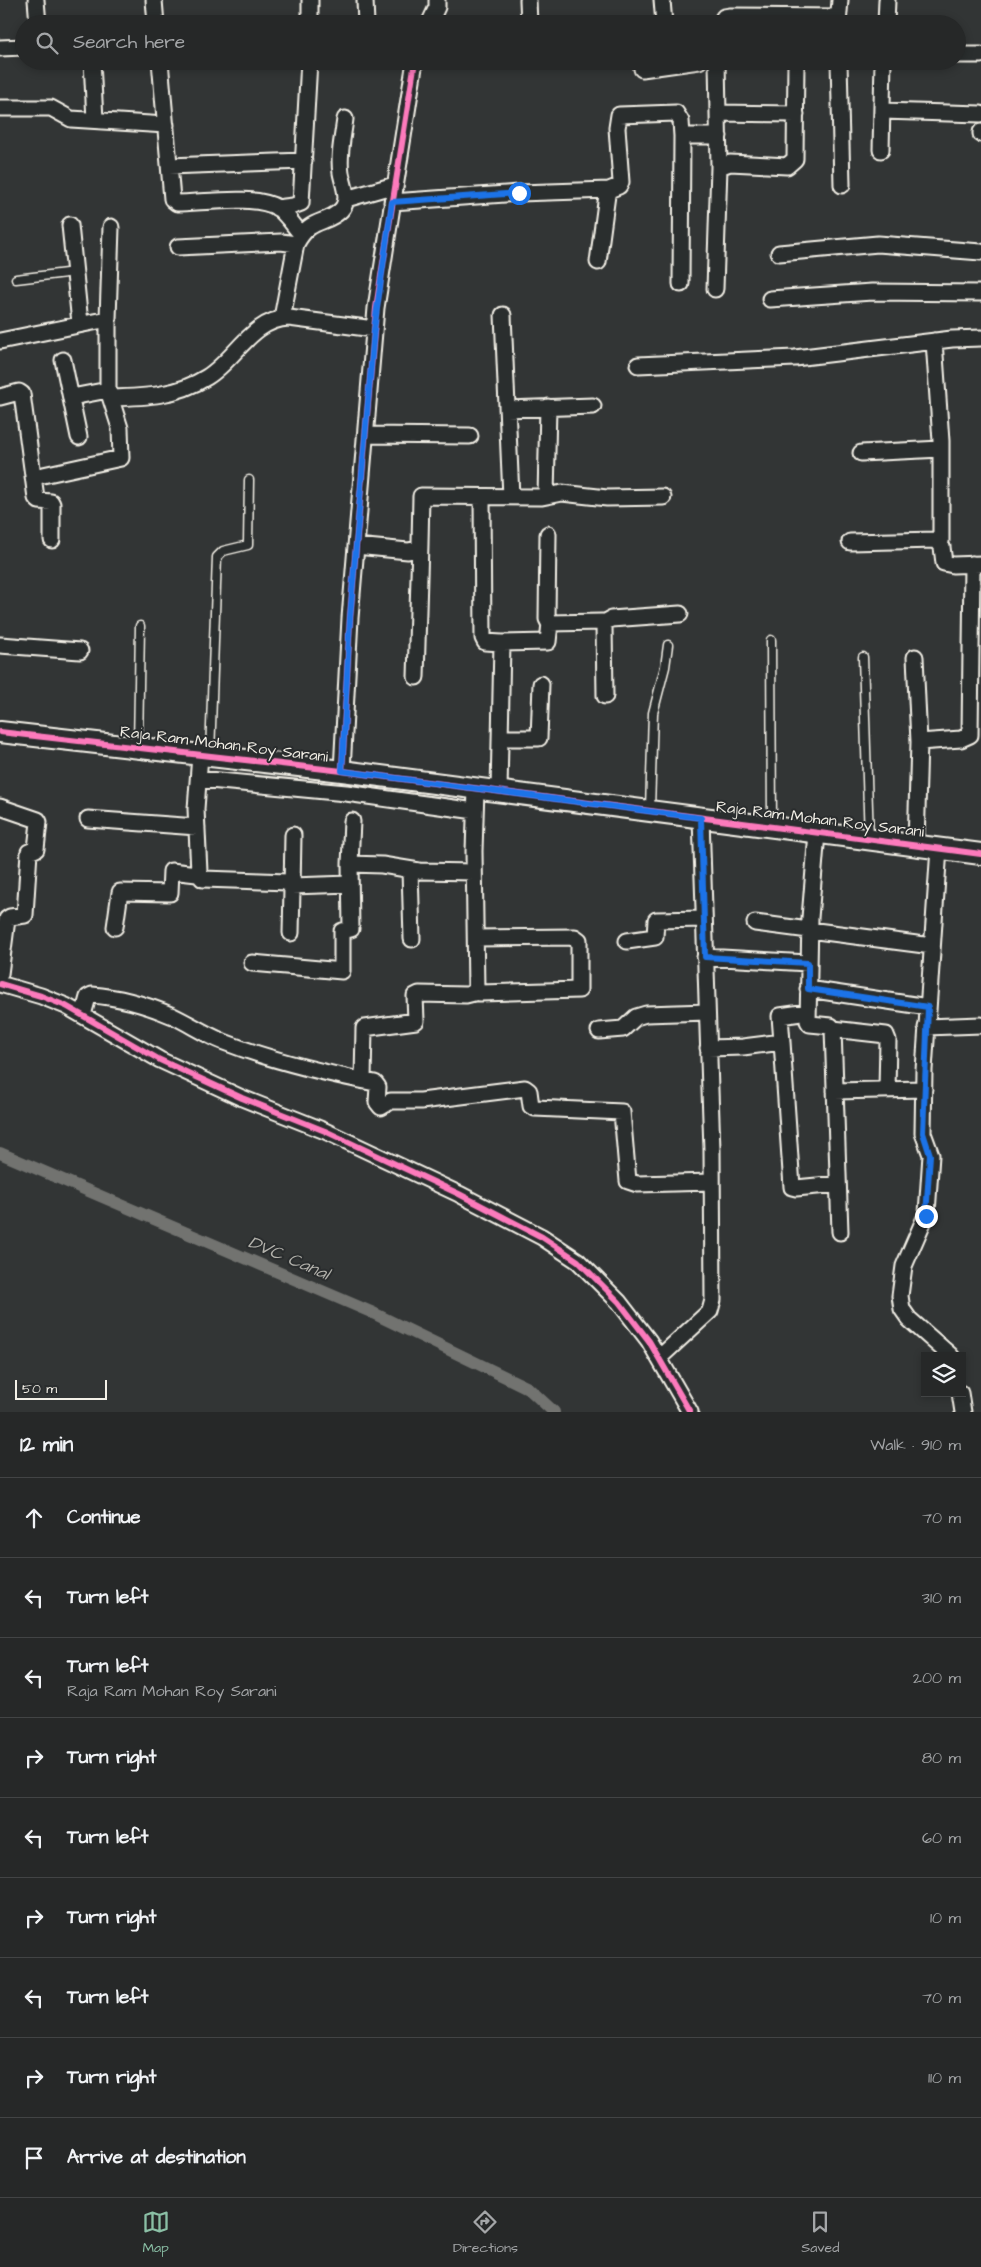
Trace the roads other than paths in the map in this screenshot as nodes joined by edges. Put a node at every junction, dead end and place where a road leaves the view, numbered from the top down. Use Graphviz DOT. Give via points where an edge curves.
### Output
graph roads {
  1 [pos="36,0"];
  2 [pos="154,0"];
  3 [pos="310,0"];
  4 [pos="366,0"];
  5 [pos="438,0"];
  6 [pos="528,0"];
  7 [pos="662,0"];
  8 [pos="840,0"];
  9 [pos="887,0"];
  10 [pos="37,15"];
  11 [pos="155,15"];
  12 [pos="310,15"];
  13 [pos="366,15"];
  14 [pos="433,15"];
  15 [pos="529,15"];
  16 [pos="663,15"];
  17 [pos="839,15"];
  18 [pos="886,15"];
  19 [pos="15,47"];
  20 [pos="0,48"];
  21 [pos="966,55"];
  22 [pos="981,55"];
  23 [pos="92,70"];
  24 [pos="161,70"];
  25 [pos="309,70"];
  26 [pos="414,70"];
  27 [pos="717,70"];
  28 [pos="796,70"];
  29 [pos="839,70"];
  30 [pos="883,70"];
  31 [pos="0,108"];
  32 [pos="882,110"];
  33 [pos="718,113"];
  34 [pos="796,114"];
  35 [pos="981,114"];
  36 [pos="345,119"];
  37 [pos="95,120"];
  38 [pos="166,125"];
  39 [pos="682,136"];
  40 [pos="719,136"];
  41 [pos="881,150"];
  42 [pos="304,161"];
  43 [pos="168,166"];
  44 [pos="719,167"];
  45 [pos="395,185"];
  46 [pos="842,185"];
  47 [pos="609,190"];
  48 [pos="346,199"];
  49 [pos="392,202"];
  50 [pos="277,208"];
  51 [pos="70,225"];
  52 [pos="111,227"];
  53 [pos="299,239"];
  54 [pos="178,247"];
  55 [pos="981,252"];
  56 [pos="779,253"];
  57 [pos="598,262"];
  58 [pos="75,272"];
  59 [pos="16,279"];
  60 [pos="681,284"];
  61 [pos="715,289"];
  62 [pos="981,293"];
  63 [pos="770,298"];
  64 [pos="503,315"];
  65 [pos="108,318"];
  66 [pos="282,318"];
  67 [pos="80,323"];
  68 [pos="374,330"];
  69 [pos="981,338"];
  70 [pos="0,340"];
  71 [pos="934,341"];
  72 [pos="64,360"];
  73 [pos="638,365"];
  74 [pos="110,394"];
  75 [pos="0,397"];
  76 [pos="72,397"];
  77 [pos="593,406"];
  78 [pos="548,408"];
  79 [pos="507,409"];
  80 [pos="366,435"];
  81 [pos="470,436"];
  82 [pos="79,437"];
  83 [pos="941,449"];
  84 [pos="862,453"];
  85 [pos="34,477"];
  86 [pos="249,480"];
  87 [pos="546,496"];
  88 [pos="482,497"];
  89 [pos="511,497"];
  90 [pos="663,497"];
  91 [pos="548,534"];
  92 [pos="52,540"];
  93 [pos="850,542"];
  94 [pos="941,542"];
  95 [pos="420,544"];
  96 [pos="356,546"];
  97 [pos="976,564"];
  98 [pos="680,614"];
  99 [pos="549,623"];
  100 [pos="604,623"];
  101 [pos="140,626"];
  102 [pos="772,640"];
  103 [pos="502,643"];
  104 [pos="0,645"];
  105 [pos="668,645"];
  106 [pos="80,652"];
  107 [pos="863,657"];
  108 [pos="915,657"];
  109 [pos="416,677"];
  110 [pos="541,684"];
  111 [pos="605,696"];
  112 [pos="0,732"];
  113 [pos="500,738"];
  114 [pos="919,742"];
  115 [pos="138,748"];
  116 [pos="205,755"];
  117 [pos="342,771"];
  118 [pos="199,779"];
  119 [pos="476,789"];
  120 [pos="499,792"];
  121 [pos="0,807"];
  122 [pos="475,811"];
  123 [pos="650,811"];
  124 [pos="701,818"];
  125 [pos="88,819"];
  126 [pos="352,821"];
  127 [pos="197,827"];
  128 [pos="772,827"];
  129 [pos="817,832"];
  130 [pos="293,835"];
  131 [pos="869,839"];
  132 [pos="916,845"];
  133 [pos="939,848"];
  134 [pos="981,854"];
  135 [pos="350,864"];
  136 [pos="410,870"];
  137 [pos="474,872"];
  138 [pos="198,874"];
  139 [pos="350,884"];
  140 [pos="292,887"];
  141 [pos="704,919"];
  142 [pos="755,923"];
  143 [pos="115,927"];
  144 [pos="810,930"];
  145 [pos="291,933"];
  146 [pos="476,938"];
  147 [pos="412,939"];
  148 [pos="627,940"];
  149 [pos="932,946"];
  150 [pos="705,957"];
  151 [pos="252,963"];
  152 [pos="808,963"];
  153 [pos="0,974"];
  154 [pos="0,984"];
  155 [pos="808,989"];
  156 [pos="478,992"];
  157 [pos="928,1007"];
  158 [pos="707,1012"];
  159 [pos="808,1012"];
  160 [pos="83,1015"];
  161 [pos="981,1025"];
  162 [pos="926,1027"];
  163 [pos="833,1029"];
  164 [pos="599,1031"];
  165 [pos="782,1042"];
  166 [pos="708,1048"];
  167 [pos="363,1080"];
  168 [pos="924,1089"];
  169 [pos="887,1090"];
  170 [pos="835,1091"];
  171 [pos="712,1182"];
  172 [pos="838,1184"];
  173 [pos="840,1232"];
  174 [pos="946,1352"];
  175 [pos="659,1358"];
  176 [pos="961,1397"];
  177 [pos="690,1412"];
  178 [pos="963,1412"];
  1 -- 10 [label="street"];
  2 -- 11 [label="street"];
  3 -- 12 [label="street"];
  4 -- 13 [label="street"];
  5 -- 14 [label="street"];
  6 -- 15 [label="street"];
  7 -- 16 [label="street"];
  8 -- 17 [label="street"];
  9 -- 18 [label="street"];
  19 -- 20 [label="street"];
  21 -- 22 [label="street"];
  23 -- 37 [label="street"];
  24 -- 38 [label="street"];
  25 -- 42 [label="street"];
  26 -- 45 [label="street"];
  27 -- 33 [label="street"];
  28 -- 34 [label="street"];
  29 -- 46 [label="street"];
  30 -- 32 [label="street"];
  31 -- 37 [label="street" via="50,108 60,111 66,118"];
  32 -- 35 [label="street"];
  32 -- 41 [label="street"];
  33 -- 34 [label="street"];
  33 -- 40 [label="street"];
  34 -- 44 [label="street" via="795,159 792,164 730,163"];
  36 -- 48 [label="street" via="341,165"];
  37 -- 38 [label="street"];
  38 -- 43 [label="street"];
  39 -- 40 [label="street"];
  39 -- 47 [label="street" via="681,121 676,113 619,115 621,182"];
  39 -- 60 [label="street"];
  40 -- 44 [label="street"];
  42 -- 43 [label="street"];
  42 -- 50 [label="street" via="302,202"];
  43 -- 50 [label="street" via="172,199 177,203 262,202"];
  44 -- 61 [label="street"];
  45 -- 48 [label="street"];
  45 -- 49 [label="street"];
  47 -- 49 [label="street"];
  47 -- 57 [label="street" via="604,204"];
  48 -- 53 [label="street" via="340,211 314,224"];
  49 -- 68 [label="street"];
  50 -- 53 [label="street"];
  51 -- 58 [label="street"];
  52 -- 65 [label="street"];
  53 -- 54 [label="street"];
  53 -- 66 [label="street"];
  55 -- 56 [label="street" via="878,244"];
  58 -- 59 [label="lane"];
  58 -- 67 [label="street"];
  62 -- 63 [label="street" via="872,292"];
  64 -- 79 [label="street"];
  65 -- 67 [label="street"];
  65 -- 74 [label="street"];
  66 -- 68 [label="street"];
  66 -- 74 [label="street" via="244,340 219,368 195,384 155,396"];
  67 -- 70 [label="street"];
  68 -- 80 [label="street"];
  69 -- 71 [label="street"];
  71 -- 73 [label="street" via="795,358"];
  71 -- 83 [label="street"];
  72 -- 76 [label="street"];
  74 -- 76 [label="street"];
  74 -- 85 [label="street" via="120,428 121,458"];
  75 -- 85 [label="street" via="22,394"];
  76 -- 82 [label="street"];
  77 -- 78 [label="street"];
  78 -- 79 [label="street"];
  78 -- 87 [label="street"];
  79 -- 89 [label="street"];
  80 -- 81 [label="street"];
  80 -- 96 [label="street"];
  83 -- 84 [label="street"];
  83 -- 94 [label="street"];
  85 -- 92 [label="street" via="37,500 52,504"];
  86 -- 116 [label="lane" via="248,544 223,550 217,557"];
  87 -- 89 [label="street"];
  87 -- 90 [label="street" via="562,493 607,498"];
  88 -- 89 [label="street"];
  88 -- 95 [label="street" via="421,496"];
  88 -- 103 [label="street" via="483,638 485,642"];
  91 -- 99 [label="street"];
  93 -- 94 [label="street"];
  94 -- 97 [label="street" via="944,563"];
  95 -- 96 [label="street" via="414,551"];
  95 -- 109 [label="street"];
  96 -- 117 [label="street"];
  97 -- 114 [label="street" via="970,735 961,739"];
  98 -- 100 [label="street" via="611,619"];
  99 -- 100 [label="street"];
  99 -- 103 [label="street" via="548,642"];
  100 -- 111 [label="street"];
  101 -- 115 [label="lane"];
  102 -- 128 [label="lane"];
  103 -- 113 [label="street"];
  104 -- 106 [label="street"];
  105 -- 123 [label="lane" via="653,714"];
  107 -- 131 [label="lane"];
  108 -- 114 [label="street"];
  110 -- 113 [label="street" via="539,738"];
  112 -- 115 [label="street, Raja Ram Mohan Roy Sarani"];
  113 -- 120 [label="street"];
  114 -- 132 [label="street"];
  115 -- 116 [label="street, Raja Ram Mohan Roy Sarani"];
  116 -- 117 [label="street, Raja Ram Mohan Roy Sarani"];
  116 -- 118 [label="street"];
  117 -- 119 [label="street, Raja Ram Mohan Roy Sarani"];
  118 -- 122 [label="street" via="346,793"];
  118 -- 127 [label="street"];
  119 -- 120 [label="street, Raja Ram Mohan Roy Sarani"];
  119 -- 122 [label="street"];
  120 -- 123 [label="street, Raja Ram Mohan Roy Sarani"];
  121 -- 153 [label="street" via="39,822 36,849 29,852 25,915 10,916 7,920"];
  122 -- 137 [label="street"];
  123 -- 124 [label="street, Raja Ram Mohan Roy Sarani"];
  124 -- 128 [label="street, Raja Ram Mohan Roy Sarani"];
  124 -- 141 [label="street"];
  125 -- 127 [label="street"];
  126 -- 135 [label="street"];
  127 -- 138 [label="street"];
  128 -- 129 [label="street, Raja Ram Mohan Roy Sarani"];
  129 -- 131 [label="street, Raja Ram Mohan Roy Sarani"];
  129 -- 144 [label="street"];
  130 -- 140 [label="street"];
  131 -- 132 [label="street, Raja Ram Mohan Roy Sarani"];
  132 -- 133 [label="street, Raja Ram Mohan Roy Sarani"];
  133 -- 134 [label="street, Raja Ram Mohan Roy Sarani"];
  133 -- 149 [label="street"];
  135 -- 136 [label="street"];
  135 -- 139 [label="street"];
  136 -- 137 [label="street"];
  136 -- 147 [label="street"];
  137 -- 146 [label="street"];
  138 -- 140 [label="street" via="203,879 283,880"];
  138 -- 143 [label="street" via="171,871 170,893 120,892"];
  139 -- 140 [label="street"];
  139 -- 151 [label="street" via="351,929 342,932 342,972"];
  140 -- 145 [label="street"];
  141 -- 148 [label="street" via="656,920 655,937"];
  141 -- 150 [label="street"];
  142 -- 144 [label="street"];
  144 -- 149 [label="street"];
  144 -- 152 [label="street"];
  146 -- 156 [label="street"];
  146 -- 156 [label="street" via="575,937 578,940 578,991"];
  149 -- 157 [label="street"];
  150 -- 152 [label="street"];
  150 -- 158 [label="street"];
  152 -- 155 [label="street"];
  154 -- 160 [label="street" via="41,996"];
  155 -- 157 [label="street"];
  155 -- 159 [label="street"];
  156 -- 167 [label="street" via="466,995 419,994 415,996 416,1021 364,1028"];
  157 -- 162 [label="street"];
  158 -- 164 [label="street" via="646,1014 636,1017 623,1029"];
  158 -- 166 [label="street"];
  159 -- 163 [label="street" via="810,1024 831,1026"];
  159 -- 165 [label="street" via="780,1016"];
  160 -- 167 [label="street" via="90,996 137,1003 224,1042 271,1058"];
  160 -- 175 [label="street" via="160,1060 333,1135 542,1237 578,1260 600,1280"];
  161 -- 162 [label="street"];
  162 -- 168 [label="street"];
  163 -- 169 [label="street" via="886,1035"];
  163 -- 170 [label="street"];
  165 -- 166 [label="street"];
  165 -- 172 [label="street" via="792,1187"];
  166 -- 171 [label="street"];
  167 -- 171 [label="street" via="378,1085 377,1102 382,1107 391,1101 421,1101 525,1088 529,1090 531,1106 535,1108 622,1112 628,1181 637,1184"];
  168 -- 169 [label="street"];
  168 -- 174 [label="street" via="923,1133 930,1155 927,1213 904,1266 900,1303 909,1319"];
  169 -- 170 [label="street"];
  170 -- 172 [label="street"];
  171 -- 175 [label="street" via="712,1306"];
  172 -- 173 [label="street"];
  175 -- 177 [label="street"];
  176 -- 178 [label="street"];
}
